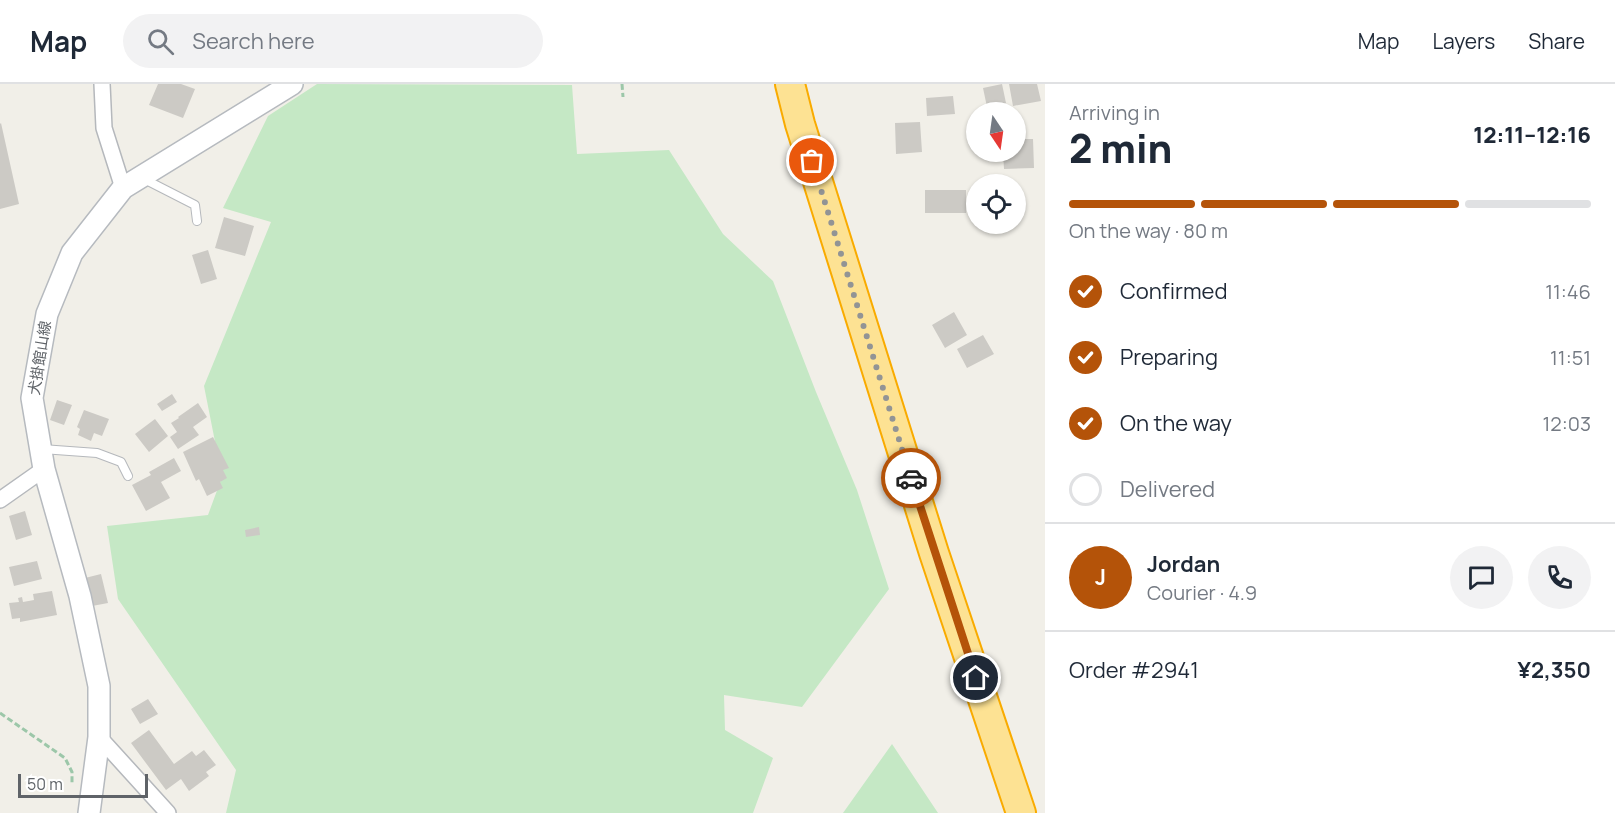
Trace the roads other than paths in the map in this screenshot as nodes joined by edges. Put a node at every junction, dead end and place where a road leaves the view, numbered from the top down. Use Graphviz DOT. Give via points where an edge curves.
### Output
graph roads {
  1 [pos="102,84"];
  2 [pos="292,84"];
  3 [pos="790,84"];
  4 [pos="132,183"];
  5 [pos="197,221"];
  6 [pos="43,459"];
  7 [pos="128,476"];
  8 [pos="0,500"];
  9 [pos="99,737"];
  10 [pos="89,812"];
  11 [pos="168,813"];
  12 [pos="1021,813"];
  1 -- 4 [label="street" via="104,128"];
  2 -- 4 [label="main road, 犬掛館山線"];
  3 -- 12 [label="highway" via="934,553"];
  4 -- 5 [label="lane" via="195,205"];
  4 -- 6 [label="main road, 犬掛館山線" via="72,253 46,314 32,398"];
  6 -- 7 [label="lane" via="97,453 121,462"];
  6 -- 8 [label="street"];
  6 -- 9 [label="main road, 犬掛館山線" via="80,596 99,686"];
  9 -- 10 [label="main road, 犬掛館山線"];
  9 -- 11 [label="street"];
}
